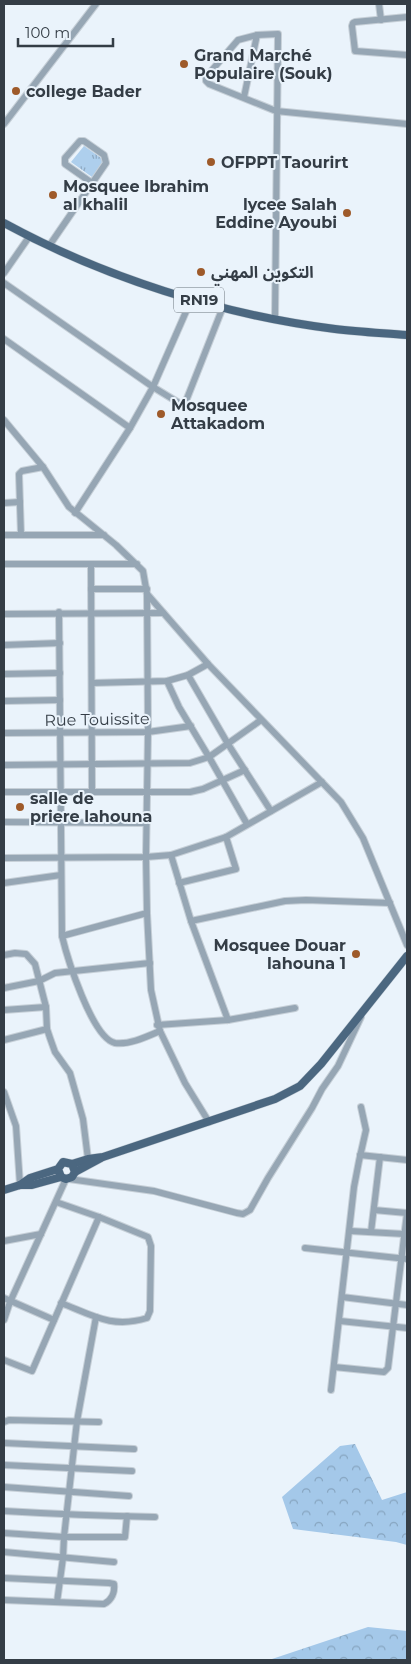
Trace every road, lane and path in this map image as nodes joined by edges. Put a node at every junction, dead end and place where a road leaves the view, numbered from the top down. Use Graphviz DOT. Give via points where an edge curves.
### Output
graph roads {
  1 [pos="96,4"];
  2 [pos="379,4"];
  3 [pos="407,17"];
  4 [pos="381,20"];
  5 [pos="257,35"];
  6 [pos="407,55"];
  7 [pos="244,97"];
  8 [pos="276,111"];
  9 [pos="4,124"];
  10 [pos="407,124"];
  11 [pos="92,183"];
  12 [pos="4,223"];
  13 [pos="29,237"];
  14 [pos="49,246"];
  15 [pos="4,273"];
  16 [pos="4,283"];
  17 [pos="192,298"];
  18 [pos="223,307"];
  19 [pos="274,318"];
  20 [pos="407,335"];
  21 [pos="4,339"];
  22 [pos="153,387"];
  23 [pos="4,420"];
  24 [pos="130,428"];
  25 [pos="43,467"];
  26 [pos="20,502"];
  27 [pos="4,503"];
  28 [pos="75,513"];
  29 [pos="4,535"];
  30 [pos="21,535"];
  31 [pos="104,535"];
  32 [pos="4,564"];
  33 [pos="91,564"];
  34 [pos="137,564"];
  35 [pos="91,589"];
  36 [pos="147,592"];
  37 [pos="59,612"];
  38 [pos="91,612"];
  39 [pos="163,612"];
  40 [pos="147,613"];
  41 [pos="4,614"];
  42 [pos="60,643"];
  43 [pos="4,644"];
  44 [pos="208,664"];
  45 [pos="60,673"];
  46 [pos="4,674"];
  47 [pos="188,675"];
  48 [pos="167,681"];
  49 [pos="148,682"];
  50 [pos="92,683"];
  51 [pos="60,700"];
  52 [pos="4,701"];
  53 [pos="261,720"];
  54 [pos="190,726"];
  55 [pos="148,732"];
  56 [pos="4,733"];
  57 [pos="60,733"];
  58 [pos="91,733"];
  59 [pos="228,744"];
  60 [pos="210,757"];
  61 [pos="61,764"];
  62 [pos="92,764"];
  63 [pos="4,765"];
  64 [pos="147,765"];
  65 [pos="245,770"];
  66 [pos="222,781"];
  67 [pos="322,782"];
  68 [pos="4,792"];
  69 [pos="61,792"];
  70 [pos="92,792"];
  71 [pos="147,792"];
  72 [pos="271,811"];
  73 [pos="4,822"];
  74 [pos="61,822"];
  75 [pos="146,823"];
  76 [pos="247,824"];
  77 [pos="226,837"];
  78 [pos="171,855"];
  79 [pos="61,857"];
  80 [pos="146,857"];
  81 [pos="4,858"];
  82 [pos="62,874"];
  83 [pos="4,883"];
  84 [pos="179,883"];
  85 [pos="390,903"];
  86 [pos="147,913"];
  87 [pos="191,921"];
  88 [pos="62,936"];
  89 [pos="407,945"];
  90 [pos="4,956"];
  91 [pos="407,956"];
  92 [pos="150,963"];
  93 [pos="73,970"];
  94 [pos="39,981"];
  95 [pos="4,988"];
  96 [pos="46,1007"];
  97 [pos="295,1008"];
  98 [pos="365,1009"];
  99 [pos="4,1010"];
  100 [pos="228,1020"];
  101 [pos="159,1028"];
  102 [pos="47,1029"];
  103 [pos="4,1040"];
  104 [pos="4,1092"];
  105 [pos="361,1107"];
  106 [pos="209,1122"];
  107 [pos="360,1155"];
  108 [pos="103,1157"];
  109 [pos="380,1157"];
  110 [pos="88,1159"];
  111 [pos="407,1160"];
  112 [pos="73,1168"];
  113 [pos="63,1176"];
  114 [pos="20,1185"];
  115 [pos="4,1190"];
  116 [pos="56,1202"];
  117 [pos="374,1210"];
  118 [pos="407,1213"];
  119 [pos="99,1216"];
  120 [pos="350,1231"];
  121 [pos="371,1232"];
  122 [pos="41,1234"];
  123 [pos="404,1234"];
  124 [pos="4,1241"];
  125 [pos="305,1248"];
  126 [pos="347,1252"];
  127 [pos="404,1258"];
  128 [pos="342,1298"];
  129 [pos="7,1300"];
  130 [pos="61,1303"];
  131 [pos="396,1304"];
  132 [pos="407,1305"];
  133 [pos="96,1317"];
  134 [pos="4,1320"];
  135 [pos="54,1320"];
  136 [pos="340,1321"];
  137 [pos="393,1326"];
  138 [pos="407,1328"];
  139 [pos="4,1360"];
  140 [pos="334,1367"];
  141 [pos="331,1390"];
  142 [pos="4,1422"];
  143 [pos="77,1422"];
  144 [pos="99,1422"];
  145 [pos="4,1443"];
  146 [pos="75,1446"];
  147 [pos="134,1449"];
  148 [pos="4,1465"];
  149 [pos="72,1468"];
  150 [pos="132,1471"];
  151 [pos="4,1488"];
  152 [pos="69,1491"];
  153 [pos="129,1496"];
  154 [pos="4,1511"];
  155 [pos="67,1515"];
  156 [pos="127,1516"];
  157 [pos="155,1517"];
  158 [pos="4,1532"];
  159 [pos="64,1537"];
  160 [pos="4,1552"];
  161 [pos="63,1558"];
  162 [pos="114,1562"];
  163 [pos="4,1578"];
  164 [pos="59,1580"];
  165 [pos="4,1600"];
  166 [pos="57,1602"];
  1 -- 9 [label="street"];
  2 -- 4 [label="street"];
  3 -- 4 [label="street"];
  4 -- 6 [label="street" via="352,24 355,51"];
  5 -- 7 [label="street"];
  5 -- 7 [label="street" via="238,40 206,77 209,84"];
  5 -- 8 [label="street" via="278,34"];
  7 -- 8 [label="street"];
  8 -- 10 [label="street"];
  8 -- 19 [label="street"];
  11 -- 11 [label="street" via="106,159 80,141 64,162"];
  11 -- 14 [label="street"];
  12 -- 13 [label="main road, RN19"];
  13 -- 14 [label="main road, RN19"];
  13 -- 15 [label="street"];
  14 -- 17 [label="main road, RN19" via="122,276"];
  16 -- 22 [label="street"];
  17 -- 18 [label="main road, RN19"];
  17 -- 22 [label="street"];
  18 -- 19 [label="main road, RN19"];
  18 -- 22 [label="street" via="184,406"];
  19 -- 20 [label="main road, RN19" via="331,329"];
  21 -- 24 [label="street"];
  22 -- 24 [label="street"];
  23 -- 25 [label="street"];
  24 -- 28 [label="street"];
  25 -- 26 [label="street" via="19,474"];
  25 -- 28 [label="street"];
  26 -- 27 [label="street"];
  26 -- 30 [label="street"];
  28 -- 31 [label="street"];
  29 -- 30 [label="street"];
  30 -- 31 [label="street"];
  31 -- 34 [label="street"];
  32 -- 33 [label="street"];
  33 -- 34 [label="street"];
  33 -- 35 [label="street"];
  34 -- 36 [label="street" via="144,574"];
  35 -- 36 [label="street"];
  35 -- 38 [label="street"];
  36 -- 39 [label="street"];
  36 -- 40 [label="street"];
  37 -- 38 [label="street"];
  37 -- 41 [label="street"];
  37 -- 42 [label="street"];
  38 -- 40 [label="street"];
  38 -- 50 [label="street"];
  39 -- 40 [label="street"];
  39 -- 44 [label="street"];
  40 -- 49 [label="street"];
  42 -- 43 [label="street"];
  42 -- 45 [label="street"];
  44 -- 47 [label="street"];
  44 -- 53 [label="street"];
  45 -- 46 [label="street"];
  45 -- 51 [label="street"];
  47 -- 48 [label="street"];
  47 -- 59 [label="street"];
  48 -- 49 [label="street"];
  48 -- 54 [label="street"];
  49 -- 50 [label="street"];
  49 -- 55 [label="street"];
  50 -- 58 [label="street"];
  51 -- 52 [label="street"];
  51 -- 57 [label="street"];
  53 -- 59 [label="street"];
  53 -- 67 [label="street"];
  54 -- 55 [label="street, Rue Touissite"];
  54 -- 60 [label="street"];
  55 -- 58 [label="street, Rue Touissite"];
  55 -- 64 [label="street"];
  56 -- 57 [label="street, Rue Touissite"];
  57 -- 58 [label="street, Rue Touissite"];
  57 -- 61 [label="street"];
  58 -- 62 [label="street"];
  59 -- 60 [label="street"];
  59 -- 65 [label="street"];
  60 -- 64 [label="street" via="190,763"];
  60 -- 66 [label="street"];
  61 -- 62 [label="street"];
  61 -- 63 [label="street"];
  61 -- 69 [label="street"];
  62 -- 64 [label="street"];
  62 -- 70 [label="street"];
  64 -- 71 [label="street"];
  65 -- 66 [label="street"];
  65 -- 72 [label="street"];
  66 -- 71 [label="street" via="190,792"];
  66 -- 76 [label="street"];
  67 -- 72 [label="street"];
  67 -- 85 [label="street" via="354,822"];
  68 -- 69 [label="street"];
  69 -- 70 [label="street"];
  69 -- 74 [label="street"];
  70 -- 71 [label="street"];
  71 -- 75 [label="street"];
  72 -- 76 [label="street"];
  73 -- 74 [label="street"];
  74 -- 75 [label="street"];
  74 -- 79 [label="street"];
  75 -- 80 [label="street"];
  76 -- 77 [label="street"];
  77 -- 78 [label="street"];
  77 -- 84 [label="street" via="236,869"];
  78 -- 80 [label="street"];
  78 -- 84 [label="street"];
  79 -- 80 [label="street"];
  79 -- 81 [label="street"];
  79 -- 82 [label="street"];
  80 -- 86 [label="street"];
  82 -- 83 [label="street"];
  82 -- 88 [label="street"];
  84 -- 87 [label="street"];
  85 -- 87 [label="street" via="285,901"];
  85 -- 89 [label="street"];
  86 -- 88 [label="street"];
  86 -- 92 [label="street"];
  87 -- 100 [label="street"];
  88 -- 93 [label="street"];
  90 -- 94 [label="street" via="15,952 26,954 35,964"];
  91 -- 98 [label="main road"];
  92 -- 93 [label="street"];
  92 -- 101 [label="street" via="151,990"];
  93 -- 94 [label="street" via="55,973"];
  93 -- 101 [label="street" via="92,1017 109,1041 141,1039"];
  94 -- 95 [label="street"];
  94 -- 96 [label="street"];
  96 -- 99 [label="street"];
  96 -- 102 [label="street"];
  97 -- 100 [label="street"];
  98 -- 106 [label="main road" via="300,1086 275,1099"];
  98 -- 113 [label="street" via="338,1066 250,1210 239,1214 154,1191"];
  100 -- 101 [label="street"];
  101 -- 106 [label="street" via="185,1083"];
  102 -- 103 [label="street"];
  102 -- 110 [label="street" via="55,1052 70,1073"];
  104 -- 114 [label="street" via="16,1126"];
  105 -- 107 [label="street" via="366,1130"];
  106 -- 108 [label="main road"];
  107 -- 109 [label="street"];
  107 -- 120 [label="street"];
  108 -- 110 [label="main road"];
  108 -- 112 [label="main road"];
  109 -- 111 [label="street"];
  109 -- 117 [label="street"];
  110 -- 112 [label="main road"];
  112 -- 113 [label="main road"];
  112 -- 113 [label="main road" via="63,1162"];
  113 -- 114 [label="main road" via="30,1178"];
  113 -- 116 [label="street"];
  114 -- 115 [label="main road"];
  116 -- 119 [label="street"];
  116 -- 122 [label="street"];
  117 -- 118 [label="street"];
  117 -- 121 [label="street"];
  118 -- 123 [label="street"];
  119 -- 130 [label="street"];
  119 -- 133 [label="street" via="148,1237 150,1311 146,1318 123,1322"];
  120 -- 121 [label="street"];
  120 -- 126 [label="street"];
  121 -- 123 [label="street"];
  122 -- 124 [label="street"];
  122 -- 129 [label="street"];
  123 -- 127 [label="street"];
  125 -- 126 [label="street"];
  126 -- 127 [label="street"];
  126 -- 128 [label="street"];
  127 -- 131 [label="street"];
  128 -- 131 [label="street"];
  128 -- 136 [label="street"];
  129 -- 134 [label="street"];
  129 -- 135 [label="street"];
  130 -- 133 [label="street"];
  130 -- 135 [label="street"];
  131 -- 132 [label="street"];
  131 -- 137 [label="street"];
  133 -- 143 [label="street"];
  135 -- 139 [label="street" via="32,1371"];
  136 -- 137 [label="street"];
  136 -- 140 [label="street"];
  137 -- 138 [label="street"];
  137 -- 140 [label="street" via="388,1368 384,1372"];
  140 -- 141 [label="street"];
  142 -- 143 [label="street"];
  143 -- 144 [label="street"];
  143 -- 146 [label="street"];
  145 -- 146 [label="street"];
  146 -- 147 [label="street"];
  146 -- 149 [label="street"];
  148 -- 149 [label="street"];
  149 -- 150 [label="street"];
  149 -- 152 [label="street"];
  151 -- 152 [label="street"];
  152 -- 153 [label="street"];
  152 -- 155 [label="street"];
  154 -- 155 [label="street"];
  155 -- 156 [label="street"];
  155 -- 159 [label="street"];
  156 -- 157 [label="street"];
  156 -- 159 [label="street" via="125,1537"];
  158 -- 159 [label="street"];
  159 -- 161 [label="street"];
  160 -- 161 [label="street"];
  161 -- 162 [label="street"];
  161 -- 164 [label="street"];
  163 -- 164 [label="street"];
  164 -- 166 [label="street"];
  164 -- 166 [label="street" via="113,1583 114,1589 112,1597 104,1604"];
  165 -- 166 [label="street"];
}
